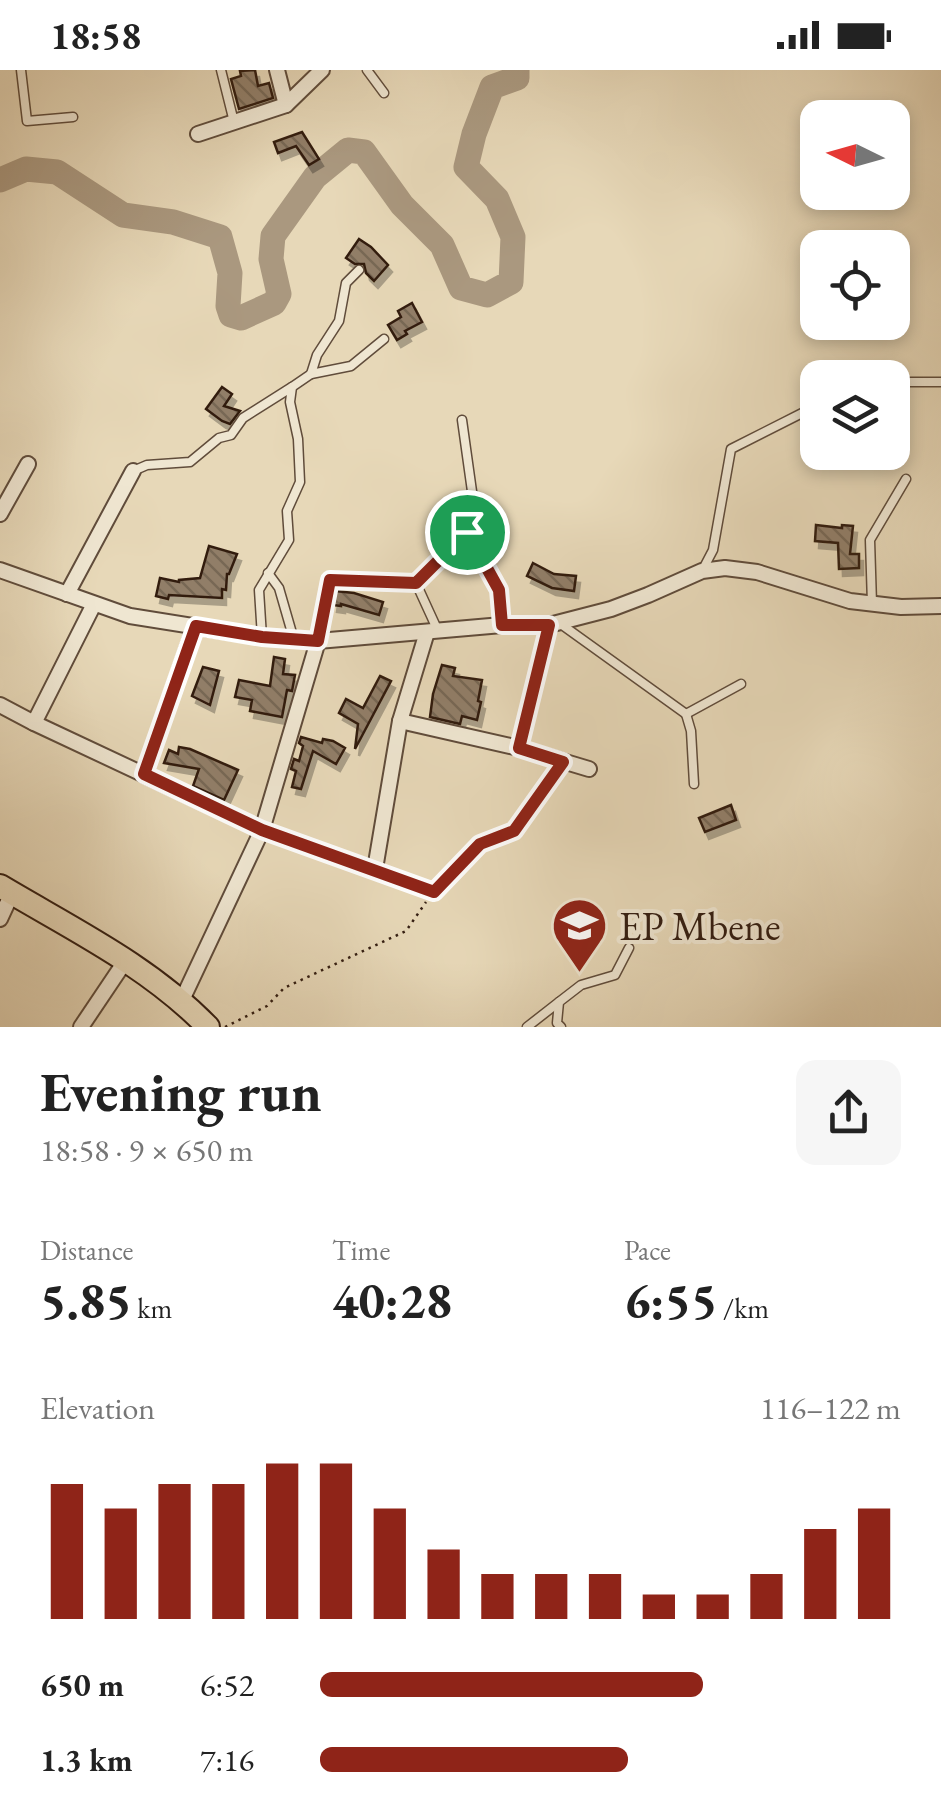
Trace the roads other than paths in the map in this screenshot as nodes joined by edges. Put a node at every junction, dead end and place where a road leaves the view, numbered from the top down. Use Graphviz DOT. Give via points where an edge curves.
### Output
graph roads {
  1 [pos="21,70"];
  2 [pos="220,70"];
  3 [pos="277,70"];
  4 [pos="322,70"];
  5 [pos="366,70"];
  6 [pos="384,93"];
  7 [pos="286,105"];
  8 [pos="73,117"];
  9 [pos="234,122"];
  10 [pos="198,134"];
  11 [pos="359,270"];
  12 [pos="384,338"];
  13 [pos="310,374"];
  14 [pos="910,382"];
  15 [pos="941,382"];
  16 [pos="292,387"];
  17 [pos="800,414"];
  18 [pos="462,420"];
  19 [pos="28,464"];
  20 [pos="133,471"];
  21 [pos="906,479"];
  22 [pos="0,514"];
  23 [pos="467,532"];
  24 [pos="0,570"];
  25 [pos="702,571"];
  26 [pos="268,573"];
  27 [pos="416,583"];
  28 [pos="67,594"];
  29 [pos="94,604"];
  30 [pos="872,604"];
  31 [pos="941,606"];
  32 [pos="553,624"];
  33 [pos="502,625"];
  34 [pos="196,626"];
  35 [pos="432,631"];
  36 [pos="262,637"];
  37 [pos="294,640"];
  38 [pos="318,641"];
  39 [pos="741,684"];
  40 [pos="0,705"];
  41 [pos="686,714"];
  42 [pos="400,722"];
  43 [pos="34,723"];
  44 [pos="519,748"];
  45 [pos="589,769"];
  46 [pos="144,774"];
  47 [pos="694,784"];
  48 [pos="262,830"];
  49 [pos="375,869"];
  50 [pos="6,889"];
  51 [pos="434,892"];
  52 [pos="0,919"];
  53 [pos="630,948"];
  54 [pos="126,960"];
  55 [pos="182,1000"];
  56 [pos="559,1002"];
  57 [pos="80,1027"];
  58 [pos="208,1027"];
  59 [pos="527,1027"];
  60 [pos="561,1027"];
  1 -- 8 [label="lane" via="27,122"];
  2 -- 9 [label="lane"];
  3 -- 7 [label="street"];
  4 -- 7 [label="street"];
  5 -- 6 [label="lane"];
  7 -- 9 [label="street"];
  9 -- 10 [label="street"];
  11 -- 13 [label="lane" via="346,283 339,321"];
  12 -- 13 [label="lane" via="351,366"];
  13 -- 16 [label="lane"];
  14 -- 15 [label="lane"];
  16 -- 20 [label="lane" via="190,462"];
  16 -- 26 [label="lane" via="300,482 287,511 289,540"];
  17 -- 25 [label="lane" via="731,450 713,550"];
  18 -- 23 [label="lane" via="477,526"];
  19 -- 22 [label="street"];
  20 -- 28 [label="street"];
  21 -- 30 [label="lane" via="870,540"];
  23 -- 27 [label="lane"];
  23 -- 33 [label="lane" via="499,590"];
  24 -- 28 [label="street"];
  25 -- 30 [label="street" via="758,572"];
  25 -- 32 [label="street" via="648,596"];
  26 -- 36 [label="lane" via="259,590"];
  26 -- 37 [label="lane"];
  27 -- 35 [label="lane"];
  27 -- 38 [label="lane" via="330,580"];
  28 -- 29 [label="street"];
  29 -- 34 [label="street"];
  29 -- 43 [label="street"];
  30 -- 31 [label="street"];
  32 -- 33 [label="street"];
  32 -- 41 [label="lane"];
  32 -- 44 [label="street"];
  33 -- 35 [label="street"];
  34 -- 36 [label="street"];
  34 -- 46 [label="street"];
  35 -- 38 [label="street"];
  35 -- 42 [label="street"];
  36 -- 37 [label="street"];
  37 -- 38 [label="street"];
  38 -- 48 [label="street"];
  39 -- 41 [label="lane"];
  40 -- 43 [label="street"];
  41 -- 47 [label="lane"];
  42 -- 44 [label="street"];
  42 -- 49 [label="street"];
  43 -- 46 [label="street"];
  44 -- 45 [label="street"];
  46 -- 48 [label="street"];
  48 -- 49 [label="street"];
  48 -- 55 [label="street"];
  49 -- 51 [label="street"];
  50 -- 52 [label="street"];
  50 -- 54 [label="highway"];
  53 -- 56 [label="lane" via="614,975 580,985"];
  54 -- 55 [label="highway"];
  54 -- 57 [label="street"];
  55 -- 58 [label="highway"];
  56 -- 59 [label="lane"];
  56 -- 60 [label="lane"];
}
